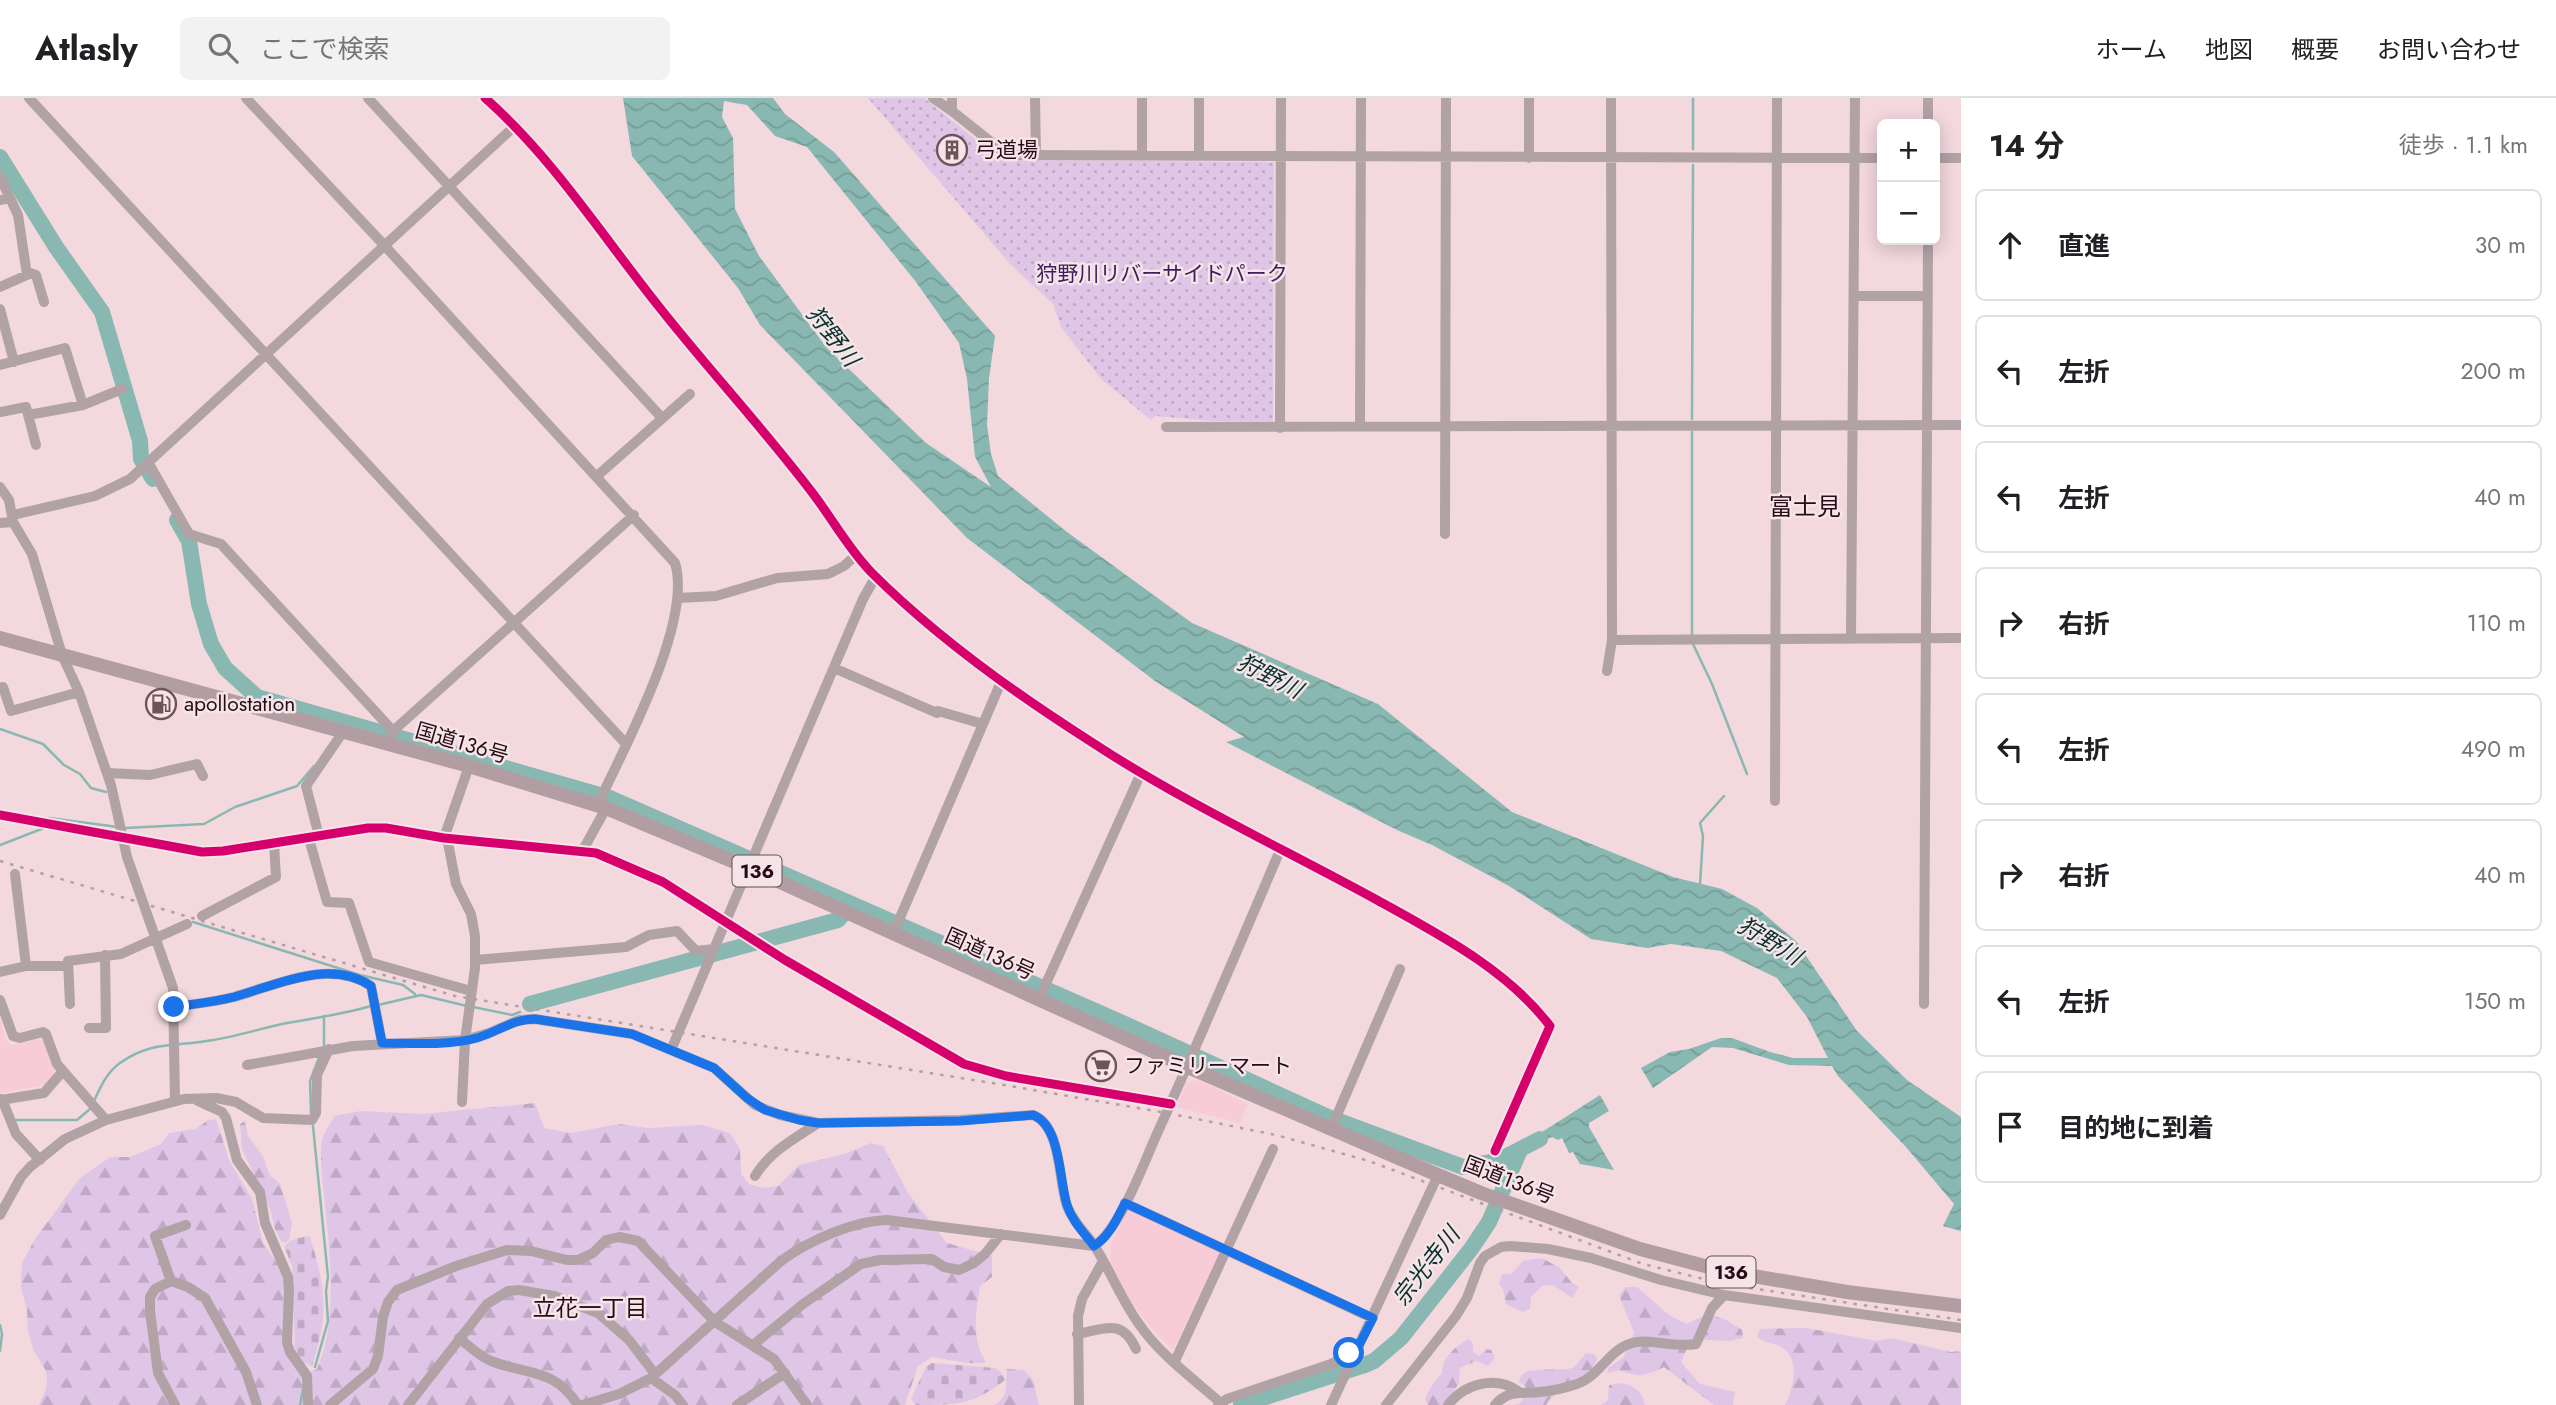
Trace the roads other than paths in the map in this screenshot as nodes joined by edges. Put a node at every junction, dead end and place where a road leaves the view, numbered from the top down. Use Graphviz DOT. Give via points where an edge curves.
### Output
graph roads {
  1 [pos="29,98"];
  2 [pos="246,98"];
  3 [pos="368,98"];
  4 [pos="485,98"];
  5 [pos="933,98"];
  6 [pos="952,98"];
  7 [pos="1035,98"];
  8 [pos="1142,98"];
  9 [pos="1199,98"];
  10 [pos="1280,98"];
  11 [pos="1362,98"];
  12 [pos="1446,98"];
  13 [pos="1529,98"];
  14 [pos="1611,98"];
  15 [pos="1777,98"];
  16 [pos="1855,98"];
  17 [pos="1928,98"];
  18 [pos="952,111"];
  19 [pos="1928,119"];
  20 [pos="516,125"];
  21 [pos="1142,155"];
  22 [pos="1199,155"];
  23 [pos="1035,156"];
  24 [pos="1280,156"];
  25 [pos="1362,156"];
  26 [pos="1612,157"];
  27 [pos="1777,157"];
  28 [pos="1445,158"];
  29 [pos="1529,158"];
  30 [pos="1855,158"];
  31 [pos="1877,158"];
  32 [pos="1940,158"];
  33 [pos="1961,158"];
  34 [pos="0,177"];
  35 [pos="449,185"];
  36 [pos="5,199"];
  37 [pos="384,245"];
  38 [pos="1928,245"];
  39 [pos="27,275"];
  40 [pos="0,287"];
  41 [pos="1854,296"];
  42 [pos="1928,296"];
  43 [pos="44,302"];
  44 [pos="0,309"];
  45 [pos="266,354"];
  46 [pos="14,362"];
  47 [pos="0,365"];
  48 [pos="122,389"];
  49 [pos="690,394"];
  50 [pos="83,405"];
  51 [pos="0,412"];
  52 [pos="28,415"];
  53 [pos="662,418"];
  54 [pos="1610,424"];
  55 [pos="1776,425"];
  56 [pos="1853,425"];
  57 [pos="1927,425"];
  58 [pos="1961,425"];
  59 [pos="1360,426"];
  60 [pos="1445,426"];
  61 [pos="1166,427"];
  62 [pos="1280,428"];
  63 [pos="36,445"];
  64 [pos="148,462"];
  65 [pos="597,476"];
  66 [pos="0,487"];
  67 [pos="634,515"];
  68 [pos="13,518"];
  69 [pos="0,523"];
  70 [pos="1444,534"];
  71 [pos="856,555"];
  72 [pos="876,576"];
  73 [pos="678,598"];
  74 [pos="512,622"];
  75 [pos="0,638"];
  76 [pos="1851,638"];
  77 [pos="1927,638"];
  78 [pos="1961,638"];
  79 [pos="1776,639"];
  80 [pos="1612,640"];
  81 [pos="62,655"];
  82 [pos="834,668"];
  83 [pos="1607,671"];
  84 [pos="1001,682"];
  85 [pos="0,688"];
  86 [pos="79,692"];
  87 [pos="983,724"];
  88 [pos="343,732"];
  89 [pos="390,738"];
  90 [pos="626,744"];
  91 [pos="470,766"];
  92 [pos="1141,773"];
  93 [pos="107,774"];
  94 [pos="203,776"];
  95 [pos="1774,801"];
  96 [pos="602,806"];
  97 [pos="0,815"];
  98 [pos="122,836"];
  99 [pos="314,838"];
  100 [pos="446,838"];
  101 [pos="274,844"];
  102 [pos="1281,848"];
  103 [pos="583,850"];
  104 [pos="749,868"];
  105 [pos="15,874"];
  106 [pos="202,916"];
  107 [pos="726,921"];
  108 [pos="187,924"];
  109 [pos="892,934"];
  110 [pos="156,939"];
  111 [pos="714,949"];
  112 [pos="105,956"];
  113 [pos="475,960"];
  114 [pos="67,966"];
  115 [pos="26,967"];
  116 [pos="1400,969"];
  117 [pos="0,972"];
  118 [pos="471,991"];
  119 [pos="1039,999"];
  120 [pos="0,1000"];
  121 [pos="70,1004"];
  122 [pos="1924,1004"];
  123 [pos="174,1007"];
  124 [pos="89,1028"];
  125 [pos="465,1040"];
  126 [pos="382,1043"];
  127 [pos="329,1049"];
  128 [pos="671,1050"];
  129 [pos="1191,1058"];
  130 [pos="247,1065"];
  131 [pos="63,1071"];
  132 [pos="191,1098"];
  133 [pos="1,1100"];
  134 [pos="175,1101"];
  135 [pos="462,1102"];
  136 [pos="1171,1104"];
  137 [pos="106,1120"];
  138 [pos="818,1123"];
  139 [pos="1331,1129"];
  140 [pos="1273,1149"];
  141 [pos="1495,1151"];
  142 [pos="40,1160"];
  143 [pos="1438,1175"];
  144 [pos="755,1177"];
  145 [pos="1125,1203"];
  146 [pos="0,1215"];
  147 [pos="186,1225"];
  148 [pos="1001,1234"];
  149 [pos="1094,1246"];
  150 [pos="1226,1250"];
  151 [pos="1102,1263"];
  152 [pos="171,1281"];
  153 [pos="1724,1295"];
  154 [pos="1961,1306"];
  155 [pos="1373,1318"];
  156 [pos="715,1321"];
  157 [pos="1961,1328"];
  158 [pos="1077,1334"];
  159 [pos="460,1338"];
  160 [pos="752,1345"];
  161 [pos="1136,1349"];
  162 [pos="1355,1354"];
  163 [pos="1174,1361"];
  164 [pos="785,1373"];
  165 [pos="653,1376"];
  166 [pos="1518,1391"];
  167 [pos="1221,1404"];
  168 [pos="175,1405"];
  169 [pos="257,1405"];
  170 [pos="308,1405"];
  171 [pos="331,1405"];
  172 [pos="408,1405"];
  173 [pos="581,1405"];
  174 [pos="683,1405"];
  175 [pos="737,1405"];
  176 [pos="807,1405"];
  177 [pos="1080,1405"];
  178 [pos="1331,1405"];
  179 [pos="1386,1405"];
  180 [pos="1447,1405"];
  181 [pos="1495,1405"];
  1 -- 45 [label="street"];
  2 -- 37 [label="street"];
  3 -- 35 [label="street"];
  4 -- 20 [label="street"];
  5 -- 18 [label="street"];
  6 -- 18 [label="street"];
  7 -- 23 [label="street"];
  8 -- 21 [label="street"];
  9 -- 22 [label="street"];
  10 -- 24 [label="street"];
  11 -- 25 [label="street"];
  12 -- 28 [label="street"];
  13 -- 29 [label="street"];
  14 -- 26 [label="street"];
  15 -- 27 [label="street"];
  16 -- 30 [label="street"];
  17 -- 19 [label="street"];
  18 -- 23 [label="street" via="1004,152"];
  20 -- 35 [label="street"];
  20 -- 71 [label="street" via="811,491"];
  21 -- 22 [label="street"];
  21 -- 23 [label="street"];
  22 -- 24 [label="street"];
  24 -- 25 [label="street"];
  24 -- 62 [label="street"];
  25 -- 28 [label="street"];
  25 -- 59 [label="street"];
  26 -- 27 [label="street"];
  26 -- 29 [label="street"];
  26 -- 54 [label="street"];
  27 -- 30 [label="street"];
  27 -- 55 [label="street"];
  28 -- 29 [label="street"];
  28 -- 60 [label="street"];
  30 -- 31 [label="street"];
  30 -- 41 [label="street"];
  32 -- 33 [label="street"];
  34 -- 36 [label="street"];
  35 -- 37 [label="street"];
  35 -- 53 [label="street"];
  36 -- 39 [label="street" via="18,215"];
  37 -- 45 [label="street"];
  37 -- 65 [label="street"];
  38 -- 42 [label="street"];
  39 -- 40 [label="street"];
  39 -- 43 [label="street" via="36,275"];
  41 -- 42 [label="street"];
  41 -- 56 [label="street"];
  42 -- 57 [label="street"];
  44 -- 46 [label="street"];
  45 -- 64 [label="street"];
  45 -- 74 [label="street"];
  46 -- 47 [label="street"];
  46 -- 50 [label="street" via="65,348"];
  48 -- 50 [label="street"];
  49 -- 53 [label="street"];
  50 -- 52 [label="street"];
  51 -- 52 [label="street" via="24,406"];
  52 -- 63 [label="street"];
  53 -- 65 [label="street"];
  54 -- 55 [label="street"];
  54 -- 60 [label="street"];
  54 -- 80 [label="street"];
  55 -- 56 [label="street"];
  55 -- 79 [label="street"];
  56 -- 57 [label="street"];
  56 -- 76 [label="street"];
  57 -- 58 [label="street"];
  57 -- 77 [label="street"];
  59 -- 60 [label="street"];
  59 -- 62 [label="street"];
  60 -- 70 [label="street"];
  61 -- 62 [label="street"];
  64 -- 68 [label="street" via="124,483 98,495"];
  64 -- 89 [label="street" via="189,534 221,544"];
  65 -- 67 [label="street"];
  66 -- 68 [label="street"];
  67 -- 73 [label="street" via="675,563"];
  67 -- 74 [label="street"];
  68 -- 69 [label="street"];
  68 -- 81 [label="street" via="30,547"];
  71 -- 72 [label="street"];
  71 -- 73 [label="street" via="828,574 771,579 716,596"];
  72 -- 82 [label="street"];
  72 -- 84 [label="street" via="951,645"];
  73 -- 90 [label="street" via="667,647"];
  74 -- 89 [label="street"];
  74 -- 90 [label="street"];
  75 -- 81 [label="highway, 国道136号 / 136"];
  76 -- 77 [label="street"];
  76 -- 79 [label="street"];
  77 -- 78 [label="street"];
  77 -- 122 [label="street"];
  79 -- 80 [label="street"];
  79 -- 95 [label="street"];
  80 -- 83 [label="street"];
  81 -- 86 [label="street"];
  81 -- 88 [label="highway, 国道136号 / 136"];
  82 -- 87 [label="street" via="937,713"];
  82 -- 104 [label="street"];
  84 -- 87 [label="street"];
  84 -- 92 [label="street"];
  85 -- 86 [label="street" via="11,711"];
  86 -- 93 [label="street"];
  87 -- 109 [label="street"];
  88 -- 89 [label="highway, 国道136号 / 136"];
  88 -- 99 [label="street" via="306,786"];
  89 -- 91 [label="highway, 国道136号 / 136"];
  90 -- 96 [label="street"];
  91 -- 96 [label="highway, 国道136号 / 136"];
  91 -- 100 [label="street"];
  92 -- 102 [label="street"];
  92 -- 119 [label="street"];
  93 -- 94 [label="street" via="150,775 197,764"];
  93 -- 98 [label="street"];
  96 -- 103 [label="street"];
  96 -- 104 [label="highway, 国道136号 / 136"];
  97 -- 98 [label="street"];
  98 -- 101 [label="street" via="202,852"];
  98 -- 110 [label="street"];
  99 -- 100 [label="street" via="386,828"];
  99 -- 101 [label="street"];
  99 -- 118 [label="street" via="327,902 349,903 366,960"];
  100 -- 103 [label="street"];
  100 -- 113 [label="street" via="456,881 474,924"];
  101 -- 106 [label="street" via="276,877"];
  102 -- 129 [label="street"];
  102 -- 141 [label="street" via="1418,923 1506,979 1550,1026"];
  103 -- 107 [label="street" via="663,882"];
  104 -- 107 [label="street"];
  104 -- 109 [label="highway, 国道136号 / 136"];
  105 -- 115 [label="street"];
  107 -- 111 [label="street"];
  107 -- 136 [label="street" via="964,1064 1006,1076"];
  108 -- 110 [label="street"];
  109 -- 119 [label="highway, 国道136号 / 136"];
  110 -- 112 [label="street"];
  110 -- 123 [label="street" via="173,988"];
  111 -- 113 [label="street" via="696,951 677,931 670,931 626,947"];
  111 -- 128 [label="street"];
  112 -- 114 [label="street" via="72,958"];
  112 -- 124 [label="street" via="106,1028"];
  113 -- 118 [label="street"];
  114 -- 115 [label="street"];
  114 -- 121 [label="street"];
  115 -- 117 [label="street"];
  116 -- 139 [label="street"];
  118 -- 125 [label="street"];
  119 -- 129 [label="highway, 国道136号 / 136"];
  120 -- 131 [label="street" via="16,1039 43,1032"];
  123 -- 126 [label="street" via="332,973 371,986"];
  123 -- 134 [label="street"];
  125 -- 126 [label="street"];
  125 -- 128 [label="street" via="519,1020 535,1019 624,1032"];
  125 -- 135 [label="street"];
  126 -- 127 [label="street"];
  127 -- 130 [label="street"];
  127 -- 132 [label="street" via="317,1075 312,1120 266,1118 228,1099"];
  128 -- 138 [label="street" via="714,1068 765,1110"];
  129 -- 136 [label="street"];
  129 -- 139 [label="highway, 国道136号 / 136"];
  131 -- 133 [label="street" via="44,1093"];
  131 -- 137 [label="street"];
  132 -- 134 [label="street"];
  132 -- 170 [label="street" via="226,1118 237,1160 260,1192 265,1223 288,1277 287,1343 307,1376"];
  133 -- 142 [label="street" via="16,1134"];
  134 -- 137 [label="street"];
  136 -- 145 [label="street"];
  137 -- 142 [label="street" via="65,1139"];
  138 -- 144 [label="street" via="772,1154"];
  138 -- 149 [label="street" via="960,1121 1023,1114 1040,1118 1057,1150 1068,1207"];
  139 -- 143 [label="highway, 国道136号 / 136"];
  140 -- 150 [label="street"];
  142 -- 146 [label="street" via="21,1177"];
  143 -- 154 [label="highway, 国道136号 / 136" via="1640,1249 1724,1271"];
  143 -- 155 [label="street"];
  145 -- 149 [label="street" via="1107,1234"];
  145 -- 150 [label="street"];
  147 -- 152 [label="street" via="155,1236"];
  148 -- 149 [label="street"];
  148 -- 156 [label="street" via="887,1220 859,1223 790,1254"];
  148 -- 160 [label="street" via="985,1254 959,1270 932,1259 861,1264"];
  149 -- 151 [label="street"];
  150 -- 155 [label="street"];
  150 -- 163 [label="street"];
  151 -- 158 [label="street" via="1082,1299"];
  151 -- 163 [label="street" via="1139,1324"];
  152 -- 168 [label="street" via="155,1289 150,1302 158,1373"];
  152 -- 169 [label="street" via="205,1298 246,1372"];
  153 -- 157 [label="street"];
  153 -- 166 [label="street" via="1712,1308 1696,1344 1636,1341 1619,1348 1578,1384 1538,1393"];
  153 -- 179 [label="street" via="1591,1258 1548,1249 1501,1247 1485,1255 1457,1316"];
  155 -- 162 [label="street"];
  156 -- 160 [label="street"];
  156 -- 165 [label="street"];
  156 -- 171 [label="street" via="630,1237 606,1240 578,1260 507,1250 397,1290 383,1317 373,1369"];
  158 -- 161 [label="street" via="1121,1329"];
  158 -- 177 [label="street"];
  159 -- 165 [label="street" via="496,1296 530,1291 598,1313 629,1340"];
  159 -- 172 [label="street"];
  159 -- 173 [label="street" via="490,1361 559,1382"];
  160 -- 164 [label="street" via="774,1359"];
  162 -- 167 [label="street"];
  162 -- 178 [label="street"];
  163 -- 167 [label="street"];
  164 -- 175 [label="street"];
  164 -- 176 [label="street"];
  165 -- 173 [label="street" via="619,1394"];
  165 -- 174 [label="street"];
  166 -- 180 [label="street" via="1501,1382 1479,1385 1456,1395"];
  166 -- 181 [label="street"];
}
